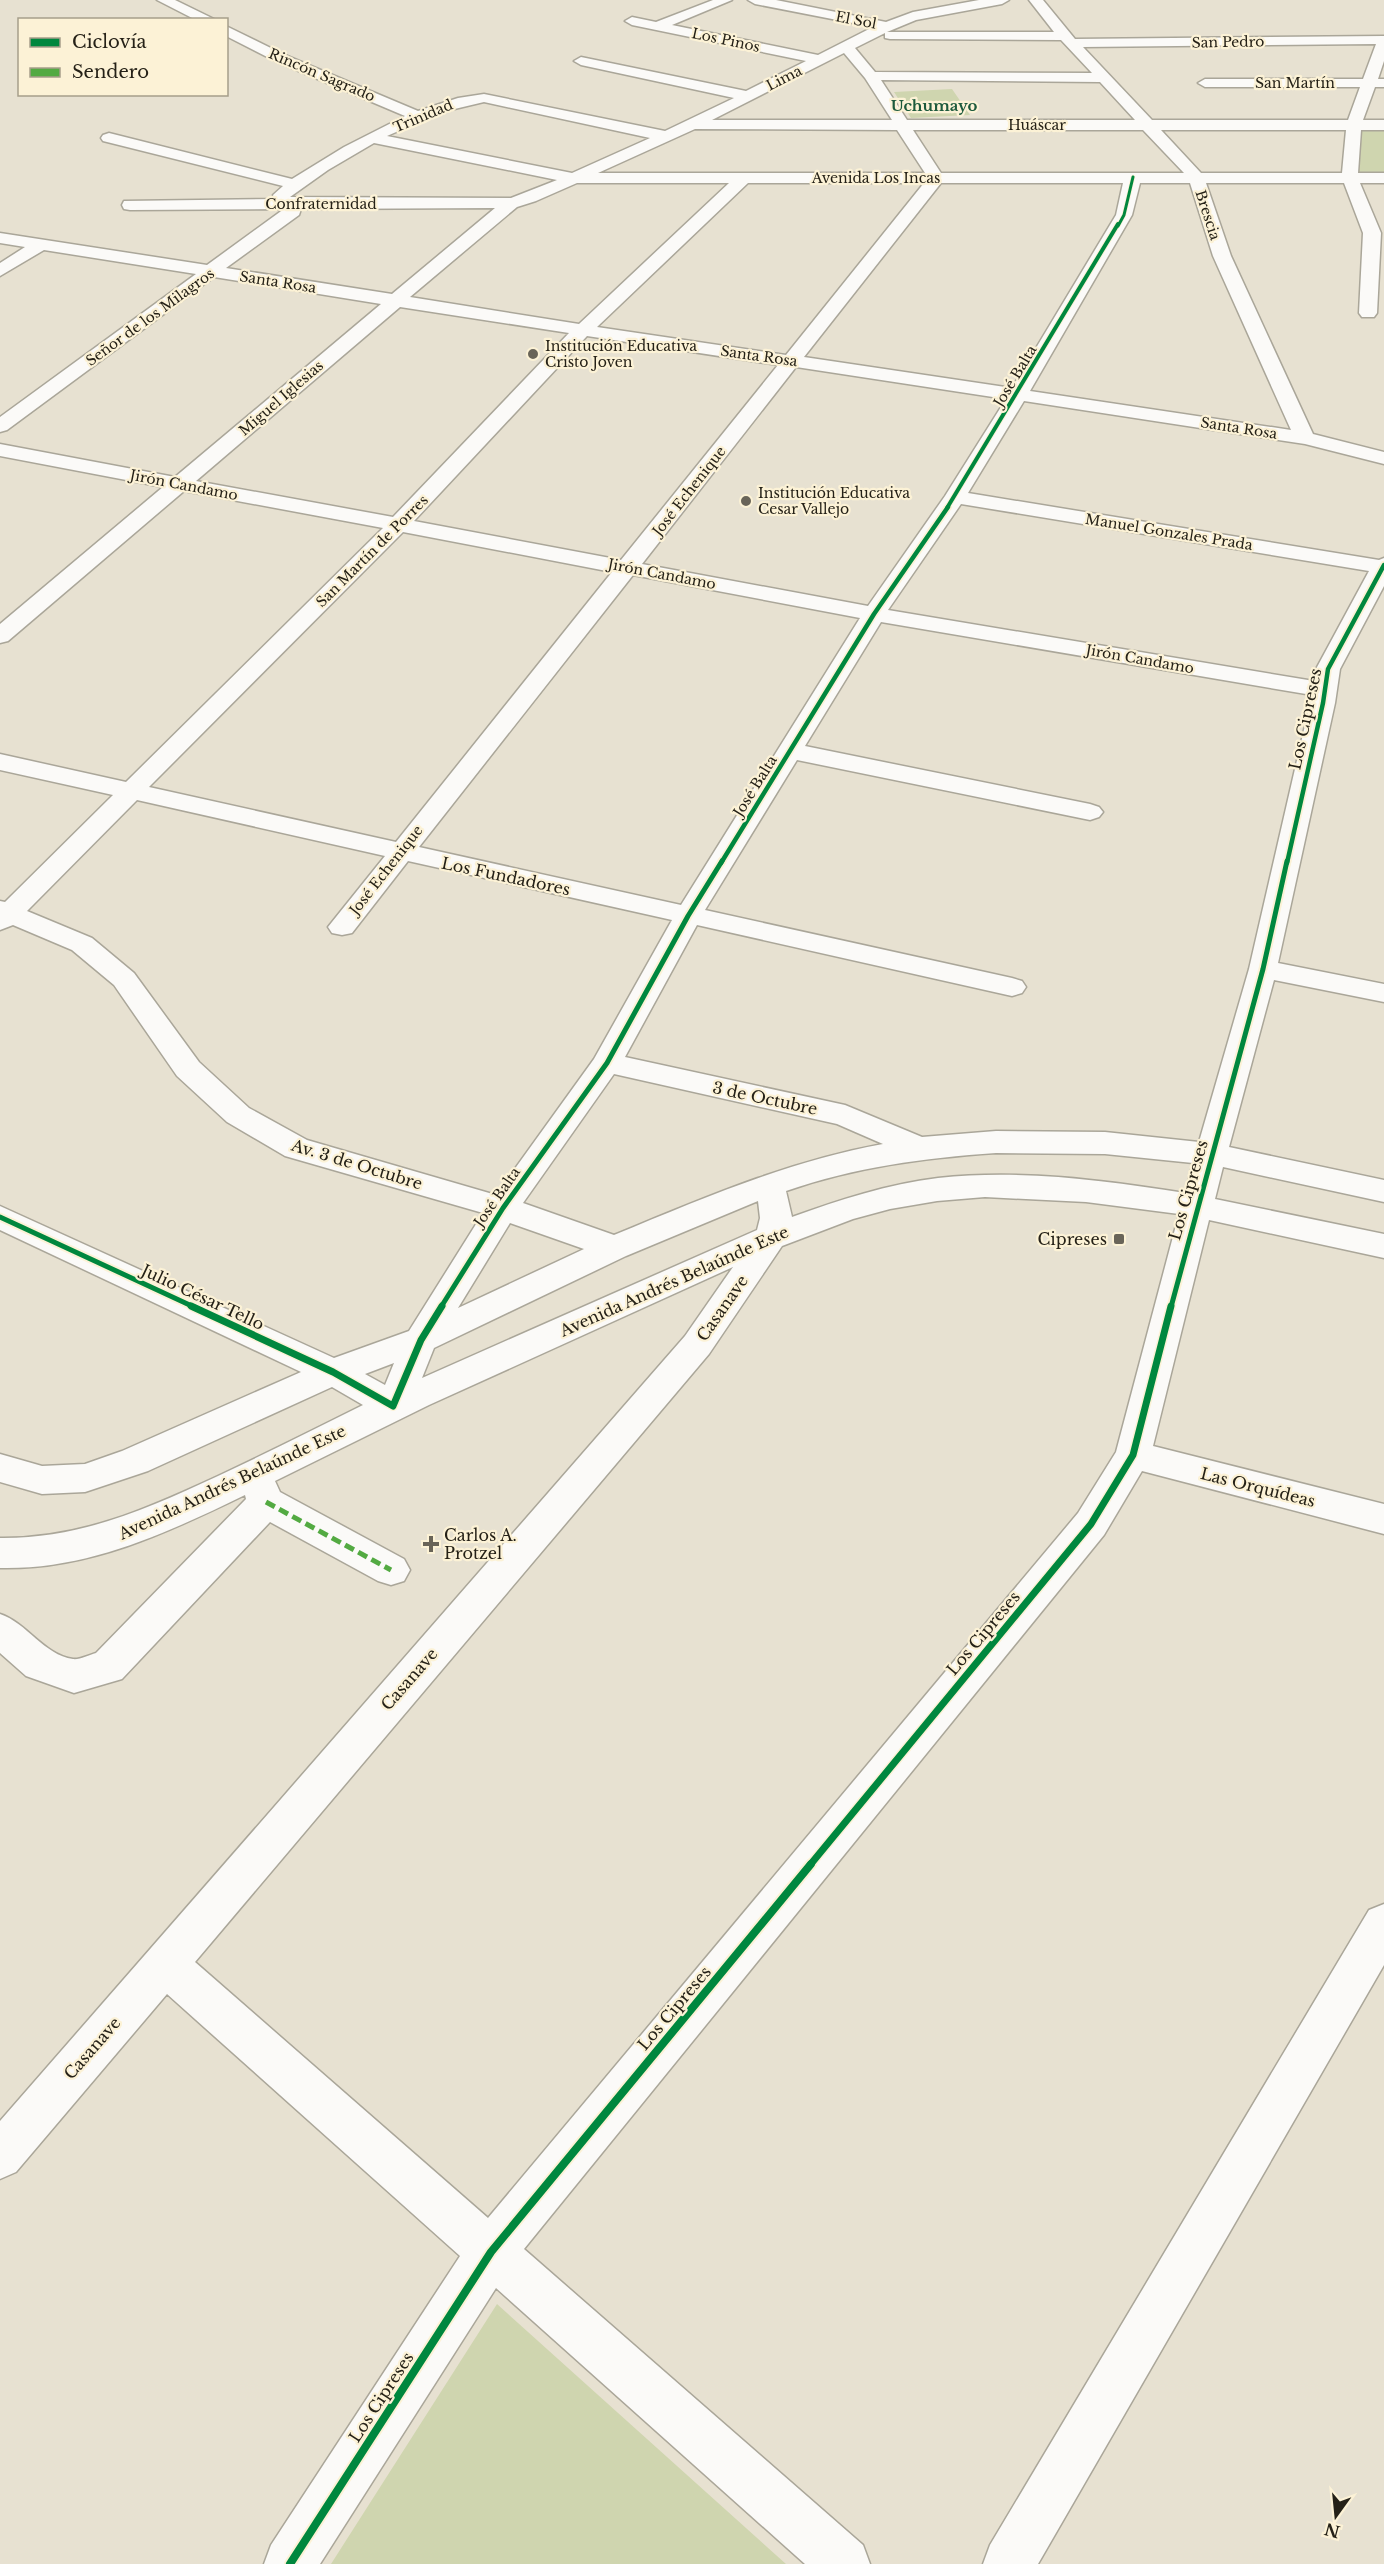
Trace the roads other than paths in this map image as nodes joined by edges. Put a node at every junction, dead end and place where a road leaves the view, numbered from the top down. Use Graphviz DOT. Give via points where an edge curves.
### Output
graph roads {
  1 [pos="164,0"];
  2 [pos="725,0"];
  3 [pos="755,0"];
  4 [pos="1036,0"];
  5 [pos="991,1"];
  6 [pos="204,18"];
  7 [pos="632,21"];
  8 [pos="658,26"];
  9 [pos="887,26"];
  10 [pos="228,31"];
  11 [pos="867,35"];
  12 [pos="1069,39"];
  13 [pos="1384,41"];
  14 [pos="846,46"];
  15 [pos="820,60"];
  16 [pos="581,61"];
  17 [pos="871,76"];
  18 [pos="1105,78"];
  19 [pos="1205,83"];
  20 [pos="1376,83"];
  21 [pos="747,96"];
  22 [pos="420,117"];
  23 [pos="1149,124"];
  24 [pos="1384,124"];
  25 [pos="691,125"];
  26 [pos="903,125"];
  27 [pos="1354,125"];
  28 [pos="666,136"];
  29 [pos="109,138"];
  30 [pos="372,138"];
  31 [pos="1133,177"];
  32 [pos="1196,177"];
  33 [pos="573,178"];
  34 [pos="936,178"];
  35 [pos="1350,178"];
  36 [pos="1384,178"];
  37 [pos="743,179"];
  38 [pos="294,184"];
  39 [pos="290,204"];
  40 [pos="511,204"];
  41 [pos="130,205"];
  42 [pos="1378,233"];
  43 [pos="0,238"];
  44 [pos="42,244"];
  45 [pos="0,271"];
  46 [pos="213,272"];
  47 [pos="395,300"];
  48 [pos="1368,313"];
  49 [pos="583,330"];
  50 [pos="792,360"];
  51 [pos="1017,396"];
  52 [pos="0,426"];
  53 [pos="1305,438"];
  54 [pos="0,450"];
  55 [pos="1384,458"];
  56 [pos="180,484"];
  57 [pos="955,497"];
  58 [pos="399,524"];
  59 [pos="1383,566"];
  60 [pos="629,568"];
  61 [pos="874,614"];
  62 [pos="0,636"];
  63 [pos="1325,690"];
  64 [pos="791,751"];
  65 [pos="0,762"];
  66 [pos="130,793"];
  67 [pos="1090,812"];
  68 [pos="400,852"];
  69 [pos="3,915"];
  70 [pos="688,916"];
  71 [pos="342,927"];
  72 [pos="1263,969"];
  73 [pos="1012,987"];
  74 [pos="1384,993"];
  75 [pos="607,1063"];
  76 [pos="919,1148"];
  77 [pos="1212,1154"];
  78 [pos="767,1185"];
  79 [pos="1384,1191"];
  80 [pos="1197,1204"];
  81 [pos="502,1208"];
  82 [pos="0,1217"];
  83 [pos="770,1239"];
  84 [pos="1384,1246"];
  85 [pos="615,1248"];
  86 [pos="421,1340"];
  87 [pos="333,1372"];
  88 [pos="393,1406"];
  89 [pos="1133,1455"];
  90 [pos="0,1468"];
  91 [pos="261,1489"];
  92 [pos="1384,1520"];
  93 [pos="0,1553"];
  94 [pos="391,1570"];
  95 [pos="0,1630"];
  96 [pos="1384,1924"];
  97 [pos="165,1964"];
  98 [pos="3,2146"];
  99 [pos="490,2252"];
  100 [pos="290,2564"];
  101 [pos="844,2564"];
  102 [pos="1008,2564"];
  1 -- 6 [label="street"];
  2 -- 8 [label="street"];
  3 -- 9 [label="street, El Sol"];
  4 -- 12 [label="street, Brescia"];
  5 -- 9 [label="street, Lima" via="914,16"];
  7 -- 8 [label="street, Los Pinos"];
  8 -- 15 [label="street, Los Pinos"];
  9 -- 11 [label="street, Lima"];
  10 -- 22 [label="street, Rincón Sagrado" via="280,58"];
  11 -- 12 [label="street, San Pedro"];
  11 -- 14 [label="street, Lima"];
  12 -- 13 [label="street, San Pedro"];
  12 -- 18 [label="street, Brescia"];
  13 -- 20 [label="street"];
  14 -- 15 [label="street, Lima"];
  14 -- 17 [label="street"];
  15 -- 21 [label="street, Lima"];
  16 -- 21 [label="street"];
  17 -- 18 [label="street"];
  17 -- 26 [label="street"];
  18 -- 23 [label="street, Brescia"];
  19 -- 20 [label="street, San Martín"];
  20 -- 27 [label="street"];
  21 -- 25 [label="street, Lima"];
  22 -- 28 [label="street, Trinidad" via="457,101 484,98"];
  22 -- 30 [label="street, Trinidad"];
  23 -- 26 [label="street, Huáscar"];
  23 -- 27 [label="street, Huáscar"];
  23 -- 32 [label="street, Brescia"];
  24 -- 27 [label="street, Huáscar"];
  25 -- 26 [label="street, Huáscar"];
  25 -- 28 [label="street, Lima"];
  26 -- 34 [label="street"];
  27 -- 35 [label="street"];
  28 -- 33 [label="street, Lima"];
  29 -- 38 [label="street"];
  30 -- 33 [label="street, Avenida Los Incas"];
  30 -- 38 [label="street, Trinidad"];
  31 -- 32 [label="street, Avenida Los Incas"];
  31 -- 34 [label="street, Avenida Los Incas"];
  31 -- 51 [label="street, José Balta" via="1124,215"];
  32 -- 35 [label="street, Avenida Los Incas"];
  32 -- 53 [label="street, Brescia" via="1222,256"];
  33 -- 37 [label="street, Avenida Los Incas"];
  33 -- 40 [label="street, Miguel Iglesias"];
  34 -- 37 [label="street, Avenida Los Incas"];
  34 -- 50 [label="street, José Echenique"];
  35 -- 36 [label="street, Avenida Los Incas"];
  35 -- 42 [label="street"];
  37 -- 49 [label="street, San Martín de Porres"];
  38 -- 39 [label="street" via="281,195"];
  39 -- 40 [label="street, Confraternidad"];
  39 -- 41 [label="street, Confraternidad"];
  39 -- 46 [label="street, Señor de los Milagros" via="293,211"];
  40 -- 47 [label="street, Miguel Iglesias"];
  42 -- 48 [label="street"];
  43 -- 44 [label="street, Santa Rosa"];
  44 -- 45 [label="street"];
  44 -- 46 [label="street, Santa Rosa"];
  46 -- 47 [label="street, Santa Rosa"];
  46 -- 52 [label="street, Señor de los Milagros"];
  47 -- 49 [label="street, Santa Rosa"];
  47 -- 56 [label="street, Miguel Iglesias"];
  49 -- 50 [label="street, Santa Rosa"];
  49 -- 58 [label="street, San Martín de Porres"];
  50 -- 51 [label="street, Santa Rosa"];
  50 -- 60 [label="street, José Echenique"];
  51 -- 53 [label="street, Santa Rosa"];
  51 -- 57 [label="street, José Balta"];
  53 -- 55 [label="street, Santa Rosa"];
  54 -- 56 [label="street, Jirón Candamo"];
  56 -- 58 [label="street, Jirón Candamo"];
  56 -- 62 [label="street, Miguel Iglesias"];
  57 -- 59 [label="street, Manuel Gonzales Prada"];
  57 -- 61 [label="street, José Balta"];
  58 -- 60 [label="street, Jirón Candamo"];
  58 -- 66 [label="street, San Martín de Porres"];
  59 -- 63 [label="street, Los Cipreses" via="1328,669"];
  60 -- 61 [label="street, Jirón Candamo"];
  60 -- 68 [label="street, José Echenique"];
  61 -- 63 [label="street, Jirón Candamo"];
  61 -- 64 [label="street, José Balta"];
  63 -- 72 [label="street, Los Cipreses"];
  64 -- 67 [label="street"];
  64 -- 70 [label="street, José Balta"];
  65 -- 66 [label="street, Los Fundadores"];
  66 -- 68 [label="street, Los Fundadores"];
  66 -- 69 [label="street, San Martín de Porres"];
  68 -- 70 [label="street, Los Fundadores"];
  68 -- 71 [label="street, José Echenique"];
  69 -- 81 [label="street, Av. 3 de Octubre" via="81,944 124,979 188,1069 238,1115 296,1148"];
  70 -- 73 [label="street, Los Fundadores"];
  70 -- 75 [label="street, José Balta"];
  72 -- 74 [label="street"];
  72 -- 77 [label="street, Los Cipreses"];
  75 -- 76 [label="street, 3 de Octubre" via="845,1115"];
  75 -- 81 [label="street, José Balta"];
  76 -- 77 [label="street" via="996,1142 1105,1143"];
  76 -- 78 [label="street" via="828,1165"];
  77 -- 79 [label="street"];
  77 -- 80 [label="street, Los Cipreses"];
  78 -- 83 [label="street, Casanave" via="776,1203 778,1221"];
  78 -- 85 [label="street"];
  80 -- 83 [label="street, Avenida Andrés Belaúnde Este" via="1093,1191 983,1186 880,1198"];
  80 -- 84 [label="street, Avenida Andrés Belaúnde Este"];
  80 -- 89 [label="street, Los Cipreses"];
  81 -- 85 [label="street, Av. 3 de Octubre"];
  81 -- 86 [label="street, José Balta"];
  82 -- 87 [label="street, Julio César Tello"];
  83 -- 88 [label="street, Avenida Andrés Belaúnde Este"];
  83 -- 97 [label="street, Casanave" via="697,1345"];
  85 -- 86 [label="street"];
  86 -- 87 [label="street"];
  86 -- 88 [label="street, José Balta"];
  87 -- 88 [label="street, Julio César Tello"];
  87 -- 90 [label="street" via="135,1461 85,1478 42,1480"];
  88 -- 91 [label="street, Avenida Andrés Belaúnde Este"];
  89 -- 92 [label="street, Las Orquídeas"];
  89 -- 99 [label="street, Los Cipreses" via="1091,1524"];
  91 -- 93 [label="street, Avenida Andrés Belaúnde Este" via="96,1544 27,1555"];
  91 -- 94 [label="street"];
  91 -- 95 [label="street" via="108,1667 74,1676 40,1664"];
  96 -- 102 [label="street"];
  97 -- 98 [label="street, Casanave"];
  97 -- 99 [label="street"];
  99 -- 100 [label="street, Los Cipreses"];
  99 -- 101 [label="street"];
}
